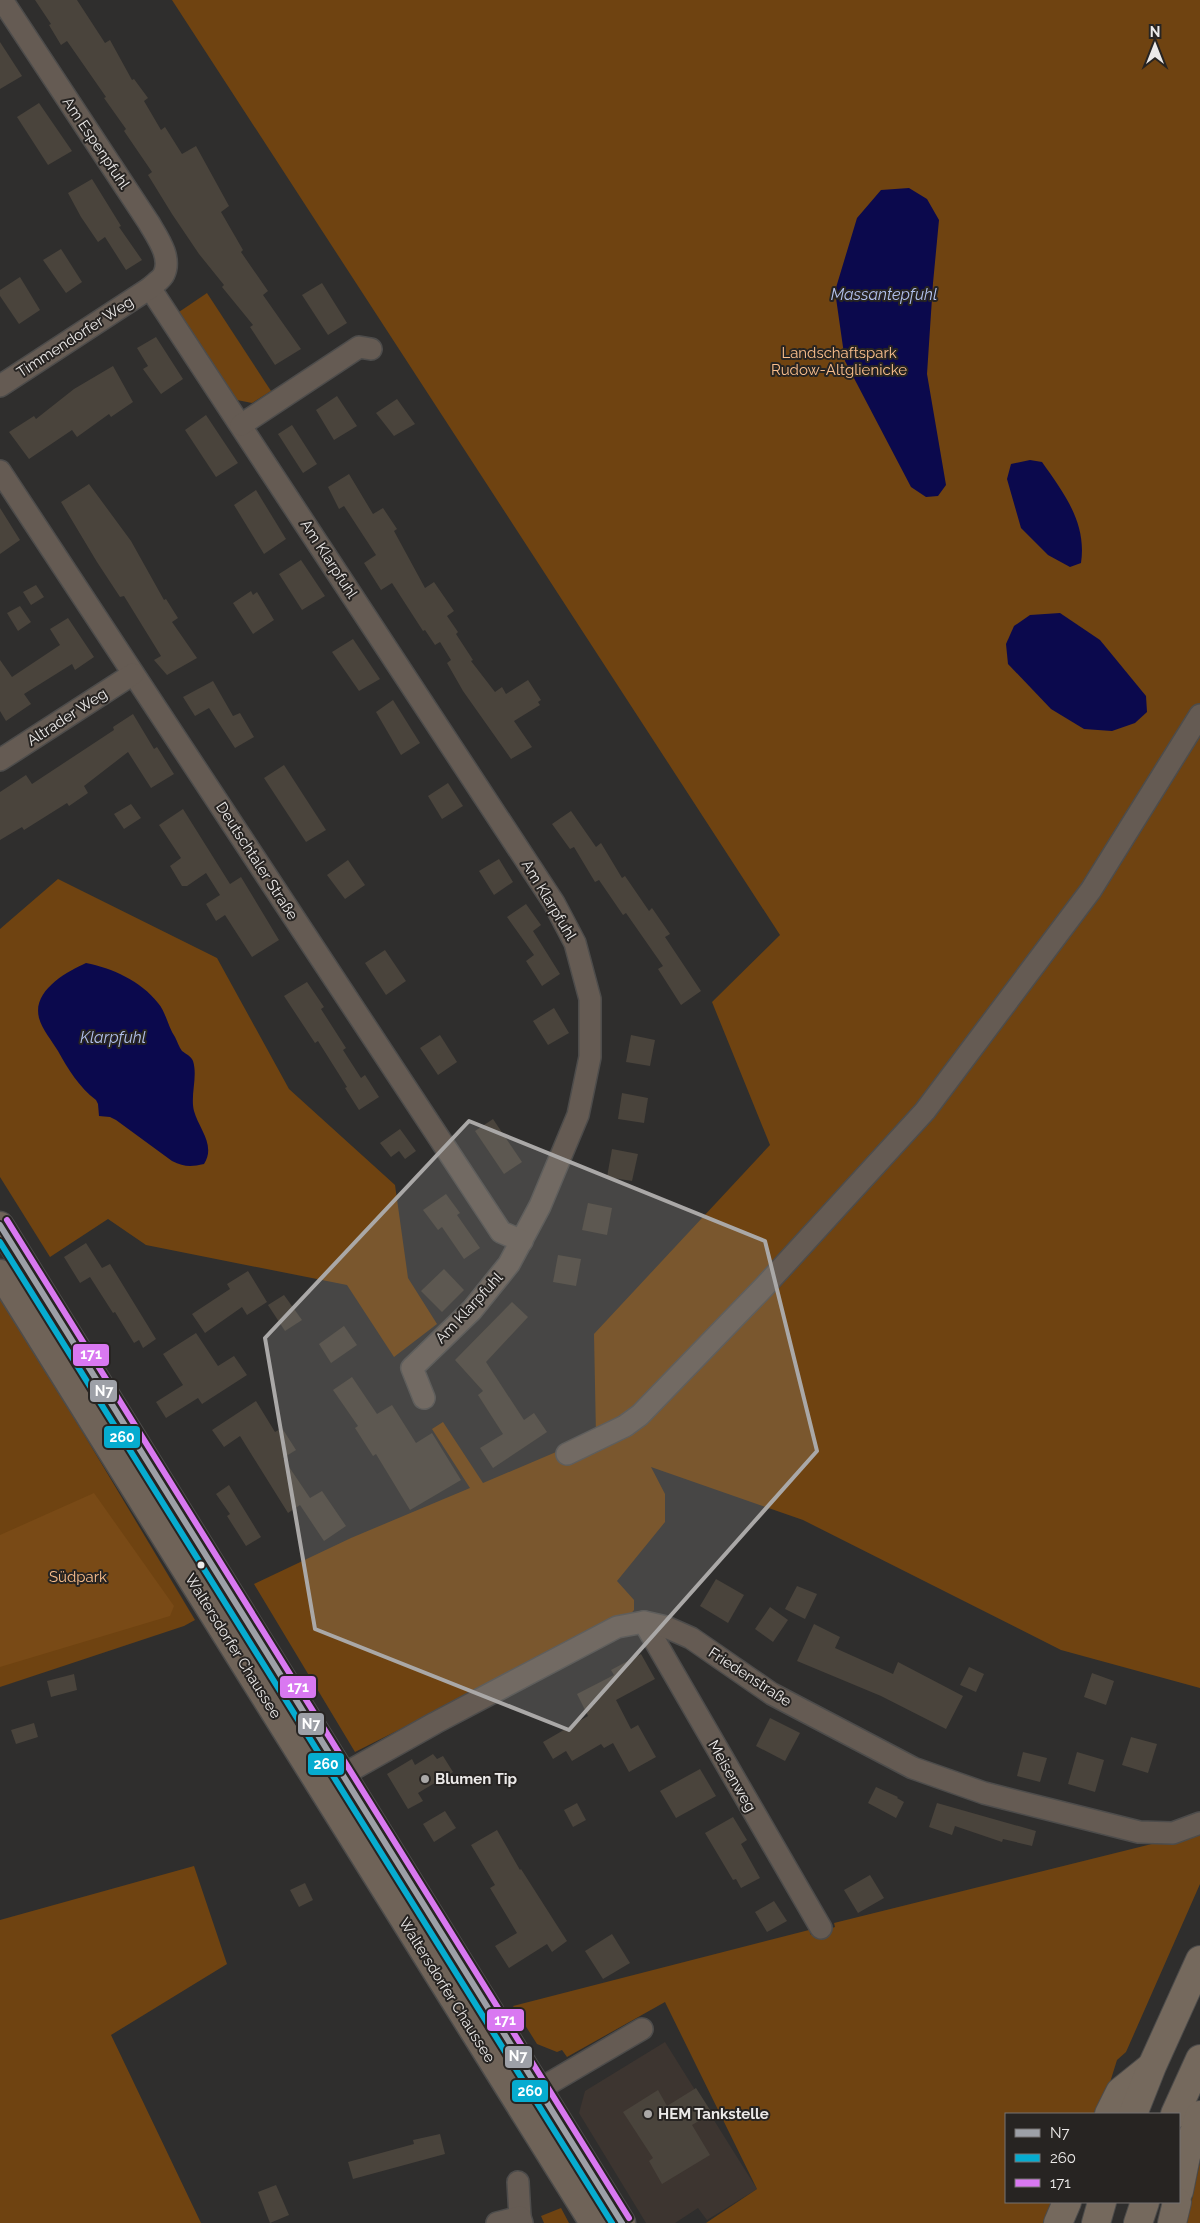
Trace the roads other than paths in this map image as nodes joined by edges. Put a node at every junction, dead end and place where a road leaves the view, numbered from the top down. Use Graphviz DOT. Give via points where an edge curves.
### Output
graph roads {
  1 [pos="2,0"];
  2 [pos="150,288"];
  3 [pos="371,349"];
  4 [pos="0,386"];
  5 [pos="241,425"];
  6 [pos="0,471"];
  7 [pos="133,674"];
  8 [pos="1200,715"];
  9 [pos="0,760"];
  10 [pos="0,1225"];
  11 [pos="522,1241"];
  12 [pos="0,1273"];
  13 [pos="424,1398"];
  14 [pos="567,1454"];
  15 [pos="644,1622"];
  16 [pos="332,1781"];
  17 [pos="1200,1823"];
  18 [pos="821,1928"];
  19 [pos="1200,1960"];
  20 [pos="642,2029"];
  21 [pos="1200,2059"];
  22 [pos="1152,2066"];
  23 [pos="529,2096"];
  24 [pos="1110,2113"];
  25 [pos="1133,2113"];
  26 [pos="1175,2113"];
  27 [pos="1200,2115"];
  28 [pos="518,2182"];
  29 [pos="1180,2186"];
  30 [pos="1067,2203"];
  31 [pos="1102,2203"];
  32 [pos="1144,2203"];
  33 [pos="1176,2203"];
  34 [pos="521,2220"];
  35 [pos="497,2223"];
  36 [pos="593,2223"];
  37 [pos="622,2223"];
  38 [pos="1058,2223"];
  39 [pos="1096,2223"];
  40 [pos="1138,2223"];
  41 [pos="1172,2223"];
  1 -- 2 [label="street, Am Espenpfuhl" via="162,246 166,260 164,274"];
  2 -- 4 [label="street, Timmendorfer Weg"];
  2 -- 5 [label="street, Am Klarpfuhl"];
  3 -- 5 [label="street" via="359,347"];
  5 -- 11 [label="street, Am Klarpfuhl" via="554,903 575,943 590,999 590,1057 578,1115"];
  6 -- 7 [label="street, Deutschtaler Straße"];
  7 -- 9 [label="street, Altrader Weg"];
  7 -- 11 [label="street, Deutschtaler Straße" via="501,1232"];
  8 -- 14 [label="street" via="1092,890 925,1111 764,1287 640,1415 625,1426"];
  10 -- 16 [label="main road, Waltersdorfer Chaussee"];
  11 -- 13 [label="street, Am Klarpfuhl" via="510,1264 472,1310 412,1368"];
  12 -- 16 [label="main road, Waltersdorfer Chaussee"];
  15 -- 16 [label="street, Friedenstraße" via="617,1627"];
  15 -- 17 [label="street, Friedenstraße" via="691,1638 772,1694 914,1768 984,1793 1139,1832 1173,1833"];
  15 -- 18 [label="street, Meisenweg"];
  16 -- 23 [label="main road, Waltersdorfer Chaussee"];
  19 -- 22 [label="highway"];
  20 -- 23 [label="street"];
  21 -- 26 [label="highway"];
  22 -- 24 [label="highway" via="1120,2092"];
  22 -- 25 [label="highway"];
  23 -- 36 [label="main road, Waltersdorfer Chaussee"];
  23 -- 37 [label="main road, Waltersdorfer Chaussee"];
  27 -- 29 [label="highway"];
  28 -- 34 [label="street"];
  30 -- 38 [label="highway"];
  31 -- 39 [label="highway"];
  32 -- 40 [label="highway"];
  33 -- 41 [label="highway"];
  34 -- 35 [label="street"];
}
